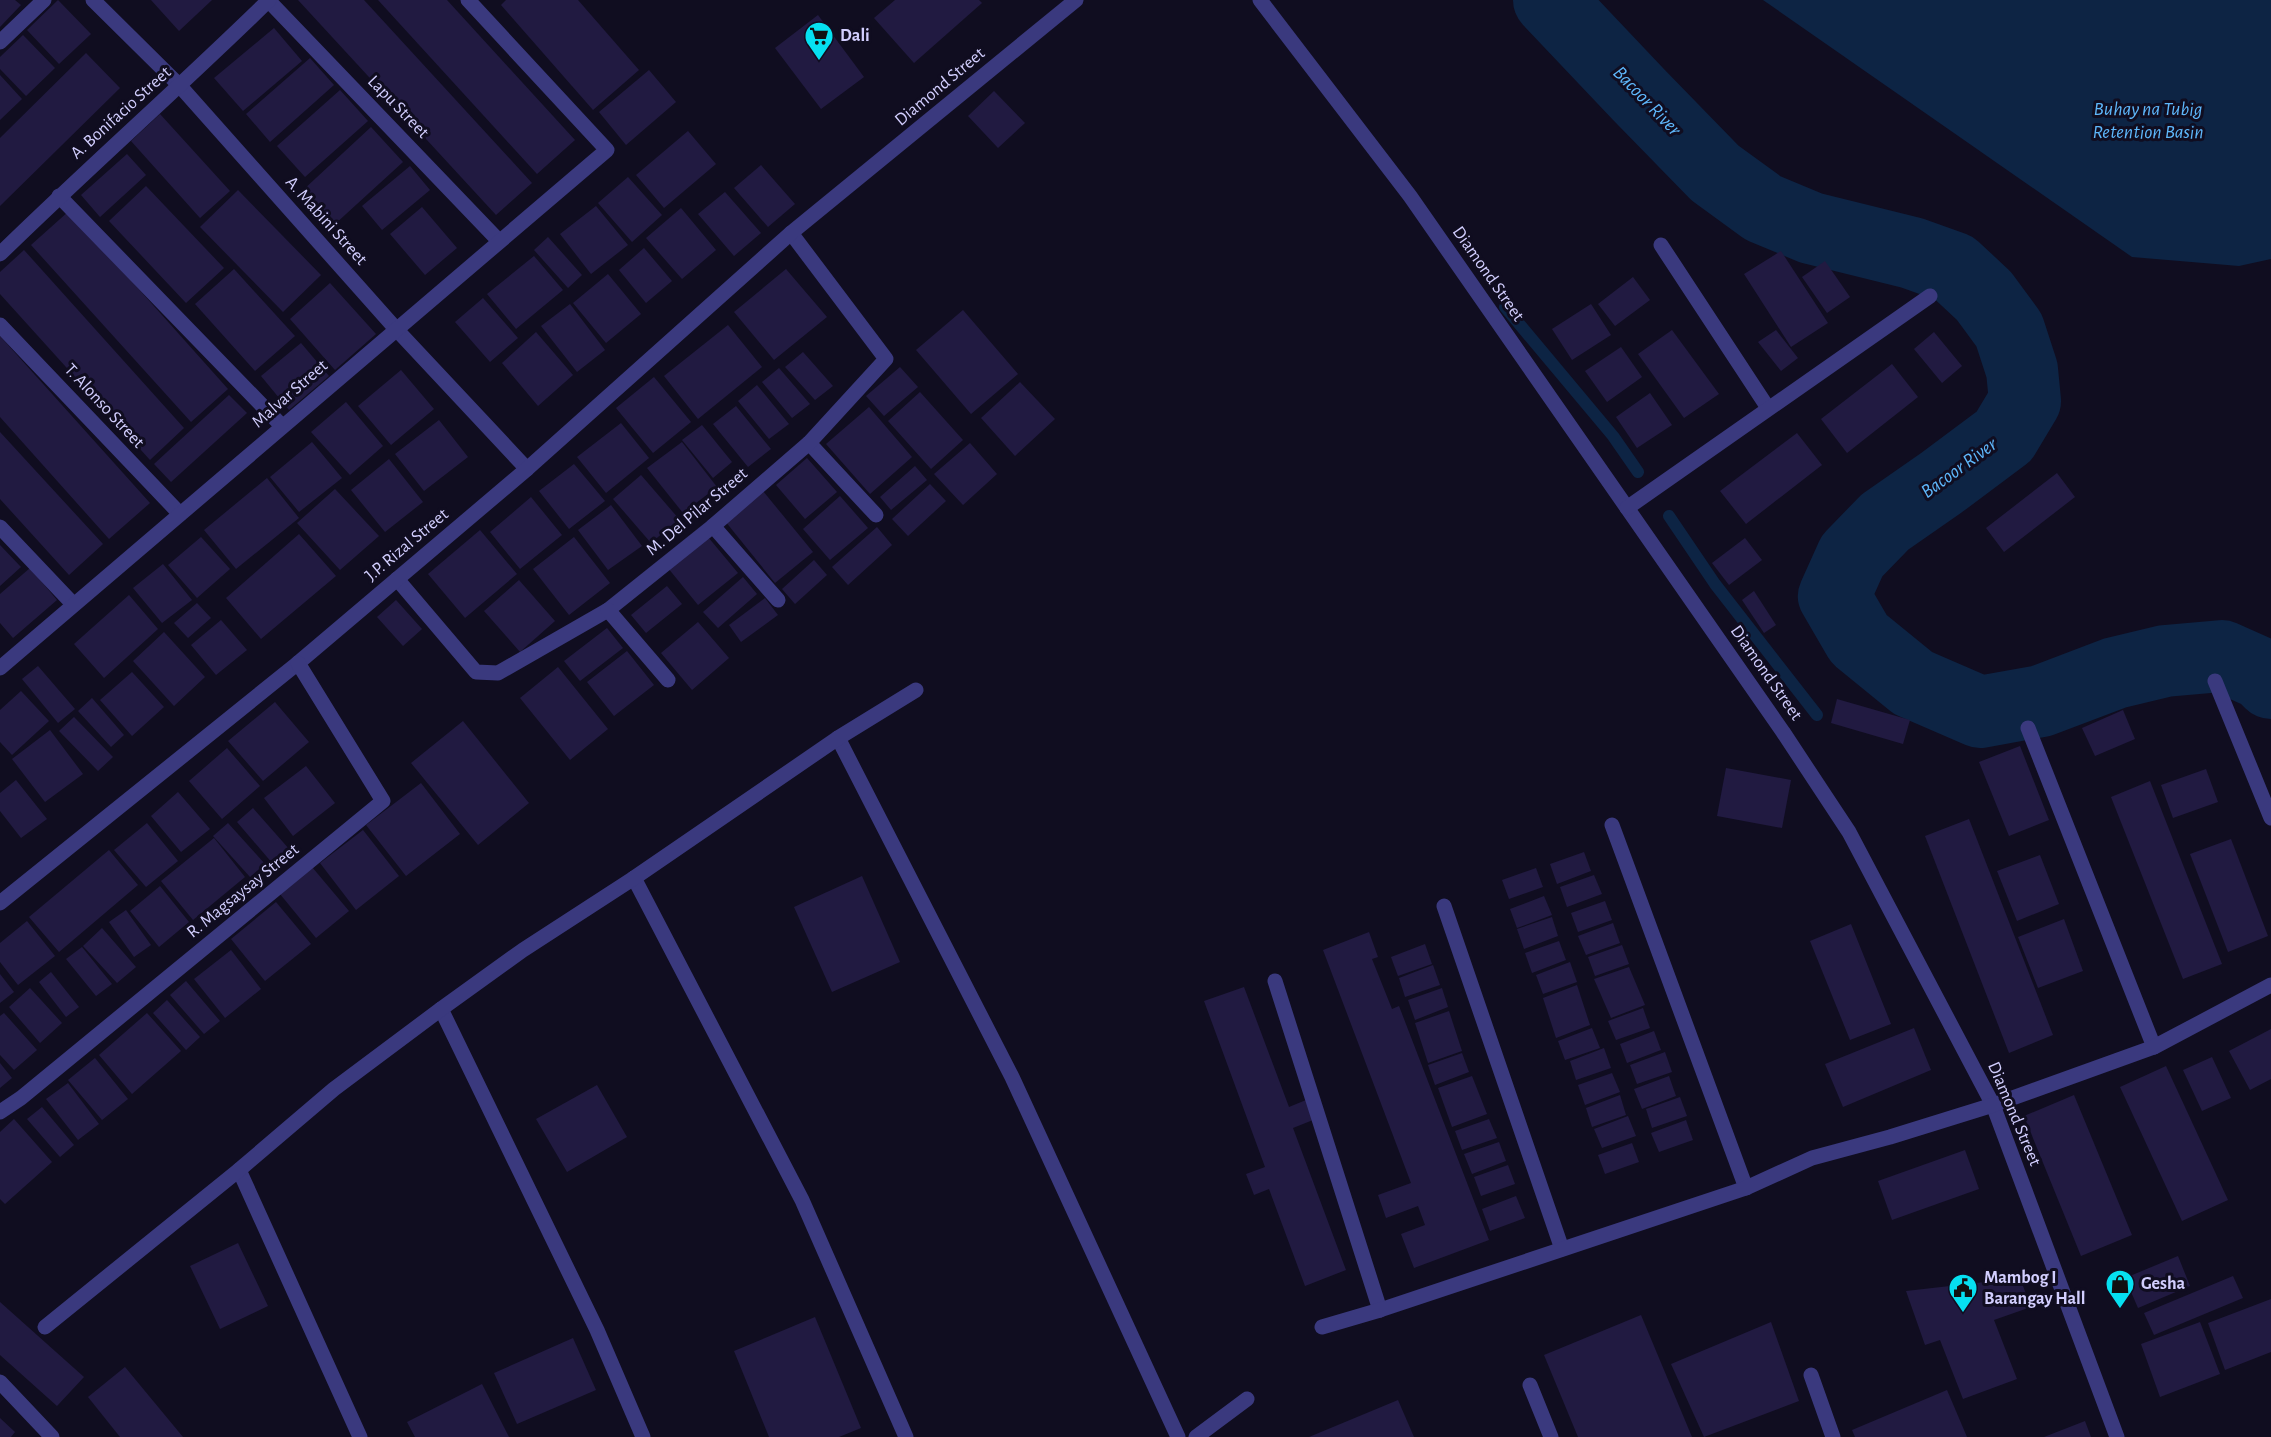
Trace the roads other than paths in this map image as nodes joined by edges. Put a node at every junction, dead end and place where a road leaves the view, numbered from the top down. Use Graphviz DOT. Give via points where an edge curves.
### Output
graph roads {
  1 [pos="44,0"];
  2 [pos="93,0"];
  3 [pos="269,0"];
  4 [pos="468,0"];
  5 [pos="1076,0"];
  6 [pos="1260,0"];
  7 [pos="0,42"];
  8 [pos="180,86"];
  9 [pos="59,196"];
  10 [pos="828,205"];
  11 [pos="791,233"];
  12 [pos="499,241"];
  13 [pos="1661,245"];
  14 [pos="0,254"];
  15 [pos="1930,296"];
  16 [pos="0,325"];
  17 [pos="396,329"];
  18 [pos="1768,408"];
  19 [pos="282,426"];
  20 [pos="809,443"];
  21 [pos="527,470"];
  22 [pos="1627,508"];
  23 [pos="180,514"];
  24 [pos="876,514"];
  25 [pos="713,526"];
  26 [pos="0,527"];
  27 [pos="397,579"];
  28 [pos="778,600"];
  29 [pos="74,604"];
  30 [pos="608,610"];
  31 [pos="298,663"];
  32 [pos="0,668"];
  33 [pos="668,680"];
  34 [pos="2216,681"];
  35 [pos="916,690"];
  36 [pos="2028,728"];
  37 [pos="838,738"];
  38 [pos="2271,818"];
  39 [pos="1612,825"];
  40 [pos="634,878"];
  41 [pos="0,903"];
  42 [pos="1444,906"];
  43 [pos="1275,981"];
  44 [pos="2271,985"];
  45 [pos="441,1009"];
  46 [pos="2154,1047"];
  47 [pos="1993,1105"];
  48 [pos="0,1112"];
  49 [pos="239,1170"];
  50 [pos="1746,1188"];
  51 [pos="1562,1249"];
  52 [pos="1380,1310"];
  53 [pos="45,1327"];
  54 [pos="1322,1327"];
  55 [pos="1811,1375"];
  56 [pos="0,1382"];
  57 [pos="1530,1385"];
  58 [pos="1247,1399"];
  59 [pos="52,1437"];
  60 [pos="360,1437"];
  61 [pos="643,1437"];
  62 [pos="906,1437"];
  63 [pos="1178,1437"];
  64 [pos="1196,1437"];
  65 [pos="1551,1437"];
  66 [pos="1833,1437"];
  67 [pos="2117,1437"];
  1 -- 7 [label="street"];
  2 -- 8 [label="street, A. Mabini Street"];
  3 -- 8 [label="street, A. Bonifacio Street"];
  3 -- 12 [label="street, Lapu Street"];
  4 -- 12 [label="street, Malvar Street" via="607,150"];
  5 -- 10 [label="street, Diamond Street"];
  6 -- 22 [label="street, Diamond Street" via="1410,196"];
  8 -- 9 [label="street, A. Bonifacio Street"];
  8 -- 17 [label="street, A. Mabini Street"];
  9 -- 14 [label="street, A. Bonifacio Street"];
  9 -- 19 [label="street"];
  10 -- 11 [label="street, J.P. Rizal Street"];
  11 -- 20 [label="street, M. Del Pilar Street" via="886,359"];
  11 -- 21 [label="street, J.P. Rizal Street"];
  12 -- 17 [label="street, Malvar Street"];
  13 -- 18 [label="street"];
  15 -- 18 [label="street"];
  16 -- 23 [label="street, T. Alonso Street"];
  17 -- 19 [label="street, Malvar Street"];
  17 -- 21 [label="street, A. Mabini Street"];
  18 -- 22 [label="street"];
  19 -- 23 [label="street, Malvar Street"];
  20 -- 24 [label="street"];
  20 -- 25 [label="street, M. Del Pilar Street"];
  21 -- 27 [label="street, J.P. Rizal Street"];
  22 -- 47 [label="street, Diamond Street" via="1849,832"];
  23 -- 29 [label="street, Malvar Street"];
  25 -- 28 [label="street"];
  25 -- 30 [label="street, M. Del Pilar Street"];
  26 -- 29 [label="street"];
  27 -- 30 [label="street, M. Del Pilar Street" via="476,672 498,673"];
  27 -- 31 [label="street, J.P. Rizal Street"];
  29 -- 32 [label="street, Malvar Street"];
  30 -- 33 [label="street"];
  31 -- 41 [label="street, J.P. Rizal Street"];
  31 -- 48 [label="street, R. Magsaysay Street" via="383,801"];
  34 -- 38 [label="street"];
  35 -- 37 [label="street"];
  36 -- 46 [label="street"];
  37 -- 40 [label="street"];
  37 -- 63 [label="street" via="1012,1077"];
  39 -- 50 [label="street"];
  40 -- 45 [label="street"];
  40 -- 62 [label="street" via="802,1200"];
  42 -- 51 [label="street"];
  43 -- 52 [label="street"];
  44 -- 46 [label="street"];
  45 -- 49 [label="street" via="334,1089"];
  45 -- 61 [label="street" via="597,1330"];
  46 -- 47 [label="street"];
  47 -- 50 [label="street" via="1812,1158"];
  47 -- 67 [label="street, Diamond Street"];
  49 -- 53 [label="street"];
  49 -- 60 [label="street"];
  50 -- 51 [label="street"];
  51 -- 52 [label="street"];
  52 -- 54 [label="street"];
  55 -- 66 [label="street"];
  56 -- 59 [label="street"];
  57 -- 65 [label="street"];
  58 -- 64 [label="street"];
}
